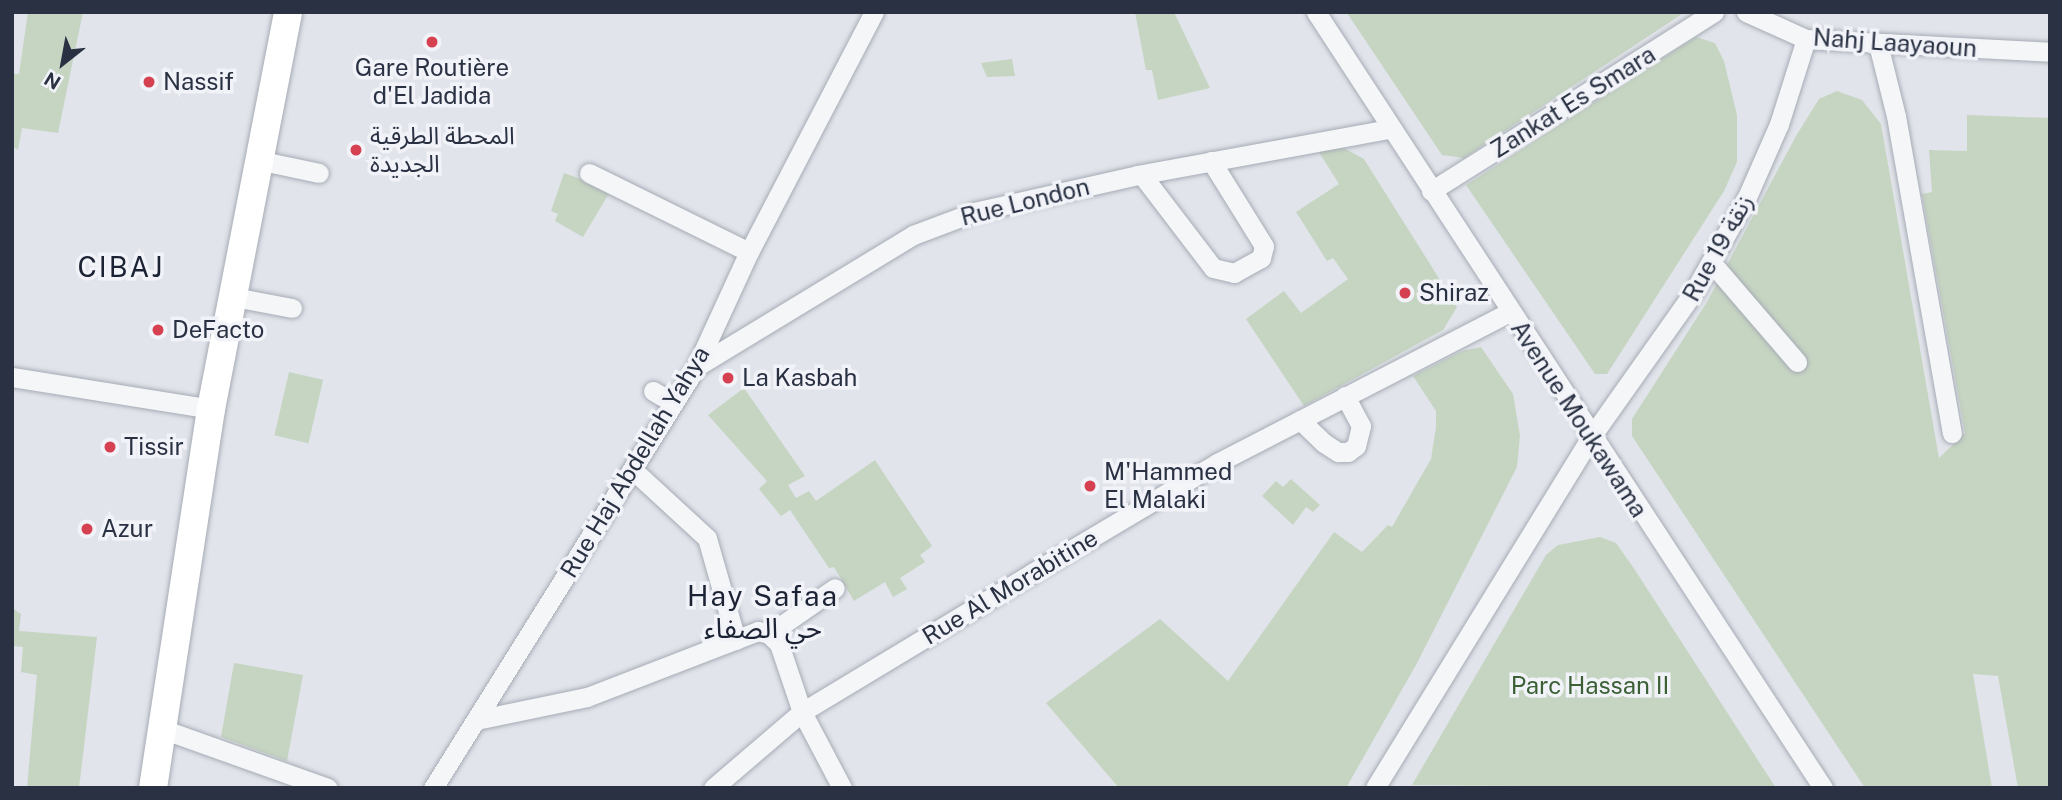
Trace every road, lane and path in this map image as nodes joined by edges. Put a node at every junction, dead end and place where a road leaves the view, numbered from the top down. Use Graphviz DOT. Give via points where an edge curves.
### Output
graph roads {
  1 [pos="288,12"];
  2 [pos="874,12"];
  3 [pos="1714,12"];
  4 [pos="1746,12"];
  5 [pos="1323,15"];
  6 [pos="1806,39"];
  7 [pos="1878,44"];
  8 [pos="2050,52"];
  9 [pos="1389,128"];
  10 [pos="262,161"];
  11 [pos="1210,161"];
  12 [pos="319,173"];
  13 [pos="589,173"];
  14 [pos="1142,175"];
  15 [pos="1432,191"];
  16 [pos="749,252"];
  17 [pos="1711,262"];
  18 [pos="234,297"];
  19 [pos="292,308"];
  20 [pos="1509,312"];
  21 [pos="1797,362"];
  22 [pos="696,367"];
  23 [pos="12,377"];
  24 [pos="653,391"];
  25 [pos="1345,396"];
  26 [pos="674,403"];
  27 [pos="211,410"];
  28 [pos="1300,420"];
  29 [pos="1952,433"];
  30 [pos="1591,437"];
  31 [pos="633,470"];
  32 [pos="835,589"];
  33 [pos="769,634"];
  34 [pos="736,640"];
  35 [pos="802,712"];
  36 [pos="476,720"];
  37 [pos="162,729"];
  38 [pos="153,788"];
  39 [pos="328,788"];
  40 [pos="433,788"];
  41 [pos="713,788"];
  42 [pos="842,788"];
  43 [pos="1375,788"];
  44 [pos="1823,788"];
  1 -- 10 [label="street"];
  2 -- 16 [label="street, Rue Haj Abdellah Yahya"];
  3 -- 15 [label="street, Zankat Es Smara"];
  4 -- 6 [label="street, Nahj Laayaoun"];
  5 -- 9 [label="street, Avenue Moukawama"];
  6 -- 7 [label="street, Nahj Laayaoun"];
  6 -- 17 [label="street, Rue 19 زنقة" via="1763,160"];
  7 -- 8 [label="street, Nahj Laayaoun"];
  7 -- 29 [label="street" via="1896,116"];
  9 -- 11 [label="street, Rue London"];
  9 -- 15 [label="street, Avenue Moukawama"];
  10 -- 12 [label="street"];
  10 -- 18 [label="street"];
  11 -- 14 [label="street, Rue London"];
  11 -- 14 [label="street" via="1264,246 1261,258 1234,273 1213,268"];
  13 -- 16 [label="street"];
  14 -- 22 [label="street, Rue London" via="974,212 913,235"];
  15 -- 20 [label="street, Avenue Moukawama"];
  16 -- 22 [label="street, Rue Haj Abdellah Yahya"];
  17 -- 21 [label="street"];
  17 -- 30 [label="street, Rue 19 زنقة" via="1684,309"];
  18 -- 19 [label="street"];
  18 -- 27 [label="street"];
  20 -- 25 [label="street, Rue Al Morabitine"];
  20 -- 30 [label="street, Avenue Moukawama"];
  22 -- 26 [label="street, Rue Haj Abdellah Yahya"];
  23 -- 27 [label="street"];
  24 -- 26 [label="street"];
  25 -- 28 [label="street, Rue Al Morabitine"];
  25 -- 28 [label="street" via="1361,426 1356,446 1348,452 1338,452"];
  26 -- 31 [label="street, Rue Haj Abdellah Yahya"];
  27 -- 37 [label="street"];
  28 -- 35 [label="street, Rue Al Morabitine" via="1217,463"];
  30 -- 43 [label="street, Rue 19 زنقة"];
  30 -- 44 [label="street, Avenue Moukawama"];
  31 -- 34 [label="street" via="707,538"];
  31 -- 36 [label="street, Rue Haj Abdellah Yahya"];
  32 -- 33 [label="street"];
  33 -- 34 [label="street" via="758,631"];
  33 -- 35 [label="street" via="788,663"];
  34 -- 36 [label="street" via="587,697 518,715"];
  35 -- 41 [label="street, Rue Al Morabitine"];
  35 -- 42 [label="street"];
  36 -- 40 [label="street, Rue Haj Abdellah Yahya"];
  37 -- 38 [label="street"];
  37 -- 39 [label="street"];
}
